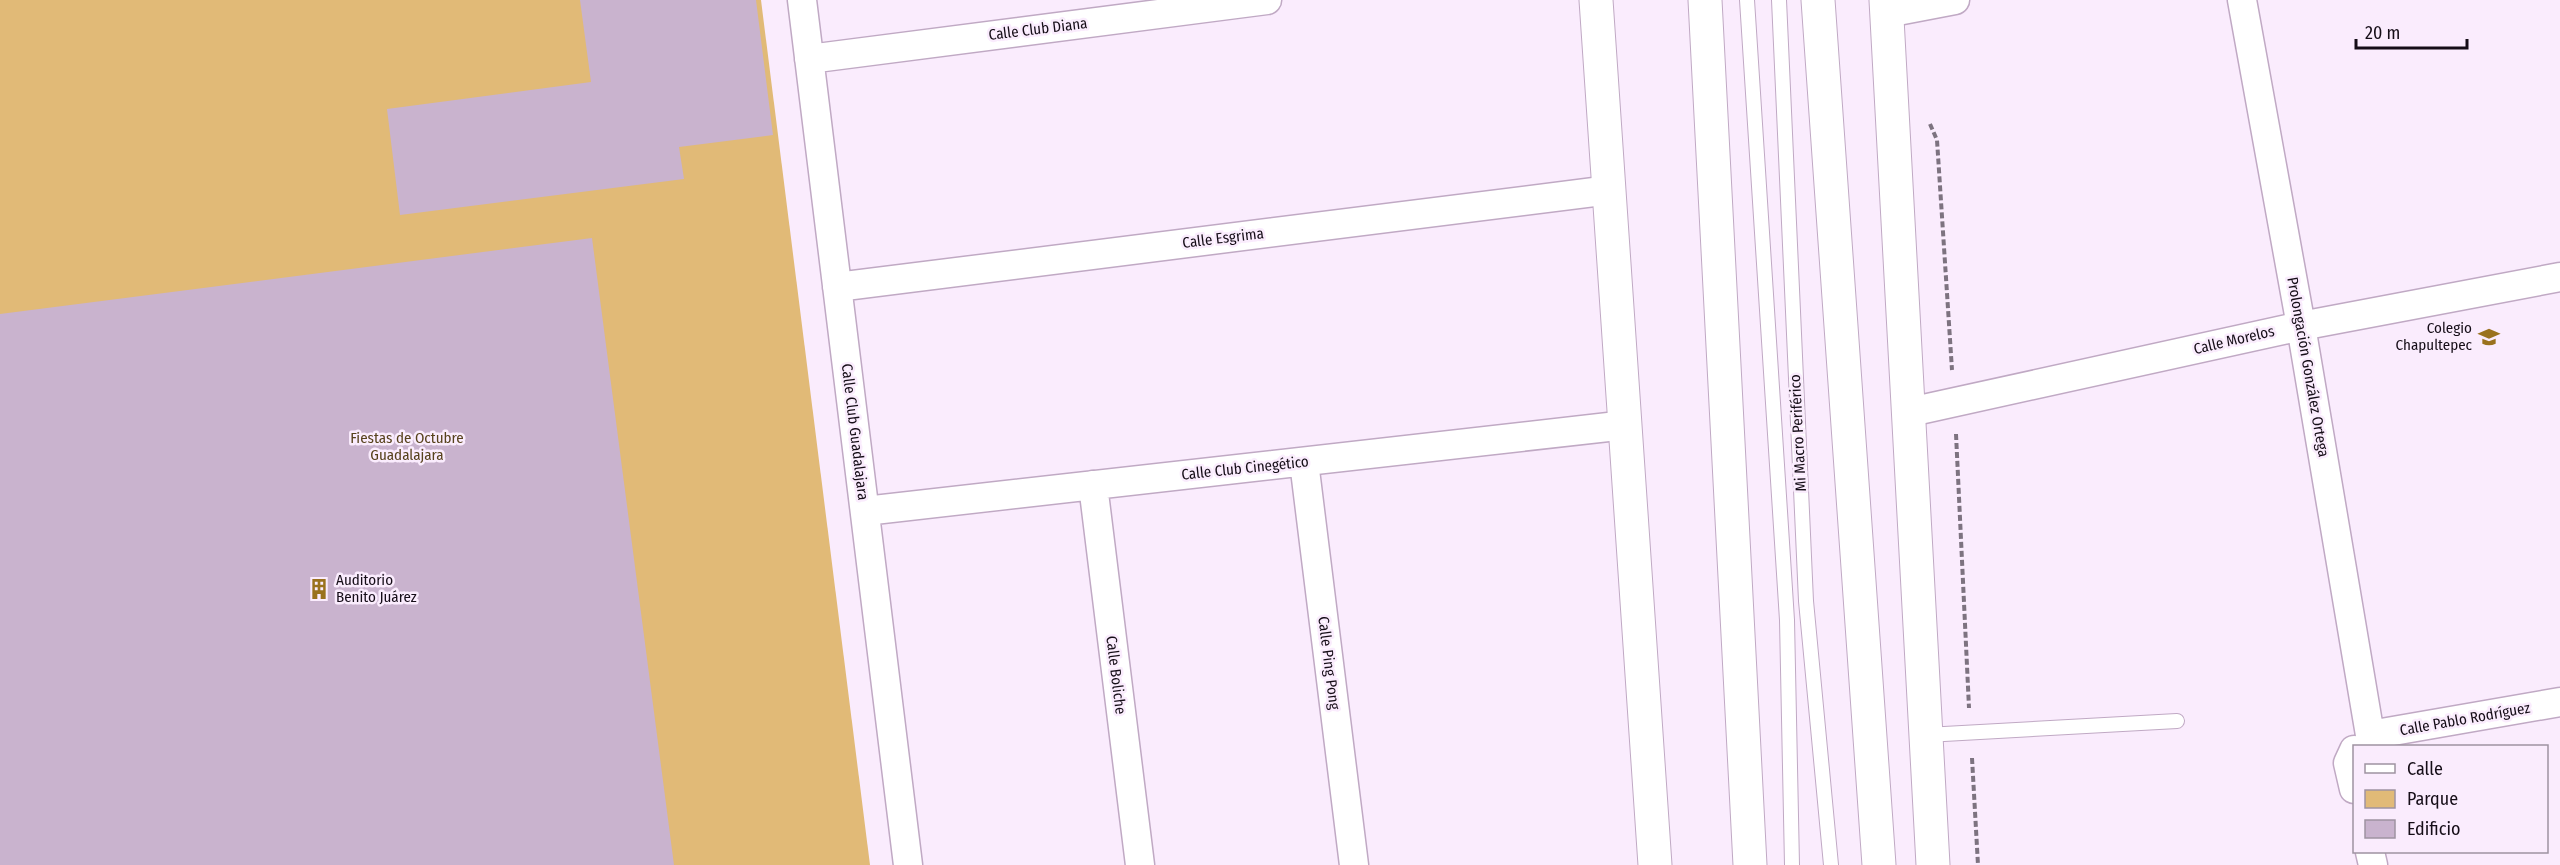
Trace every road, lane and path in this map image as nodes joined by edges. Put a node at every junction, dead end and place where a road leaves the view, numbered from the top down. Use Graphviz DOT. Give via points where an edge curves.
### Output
graph roads {
  1 [pos="802,0"];
  2 [pos="1267,0"];
  3 [pos="1596,0"];
  4 [pos="1705,0"];
  5 [pos="1747,0"];
  6 [pos="1779,0"];
  7 [pos="1818,0"];
  8 [pos="1955,0"];
  9 [pos="2242,0"];
  10 [pos="1886,6"];
  11 [pos="809,59"];
  12 [pos="1610,190"];
  13 [pos="2560,277"];
  14 [pos="837,287"];
  15 [pos="2301,326"];
  16 [pos="1910,412"];
  17 [pos="1626,425"];
  18 [pos="1304,462"];
  19 [pos="1093,486"];
  20 [pos="865,511"];
  21 [pos="2560,702"];
  22 [pos="2177,721"];
  23 [pos="1926,735"];
  24 [pos="2361,744"];
  25 [pos="2353,756"];
  26 [pos="2353,782"];
  27 [pos="908,865"];
  28 [pos="1140,865"];
  29 [pos="1354,865"];
  30 [pos="1655,865"];
  31 [pos="1750,865"];
  32 [pos="1792,865"];
  33 [pos="1831,865"];
  34 [pos="1879,865"];
  35 [pos="1933,865"];
  1 -- 11 [label="street, Calle Club Guadalajara"];
  2 -- 11 [label="street, Calle Club Diana"];
  3 -- 12 [label="main road"];
  4 -- 31 [label="main road"];
  5 -- 32 [label="lane, Mi Macro Periférico" via="1787,620"];
  6 -- 33 [label="lane, Mi Macro Periférico" via="1806,601"];
  7 -- 34 [label="main road"];
  8 -- 10 [label="street"];
  9 -- 15 [label="street, Prolongación González Ortega"];
  10 -- 16 [label="main road"];
  11 -- 14 [label="street, Calle Club Guadalajara"];
  12 -- 14 [label="street, Calle Esgrima"];
  12 -- 17 [label="main road"];
  13 -- 15 [label="street, Calle Morelos"];
  14 -- 20 [label="street, Calle Club Guadalajara"];
  15 -- 16 [label="street, Calle Morelos"];
  15 -- 24 [label="street, Prolongación González Ortega"];
  16 -- 23 [label="main road"];
  17 -- 18 [label="street, Calle Club Cinegético"];
  17 -- 30 [label="main road"];
  18 -- 19 [label="street, Calle Club Cinegético"];
  18 -- 29 [label="street, Calle Ping Pong"];
  19 -- 20 [label="street, Calle Club Cinegético"];
  19 -- 28 [label="street, Calle Boliche"];
  20 -- 27 [label="street, Calle Club Guadalajara"];
  21 -- 24 [label="street, Calle Pablo Rodríguez"];
  22 -- 23 [label="lane"];
  23 -- 35 [label="main road"];
  25 -- 26 [label="street, Prolongación González Ortega" via="2348,763"];
}
